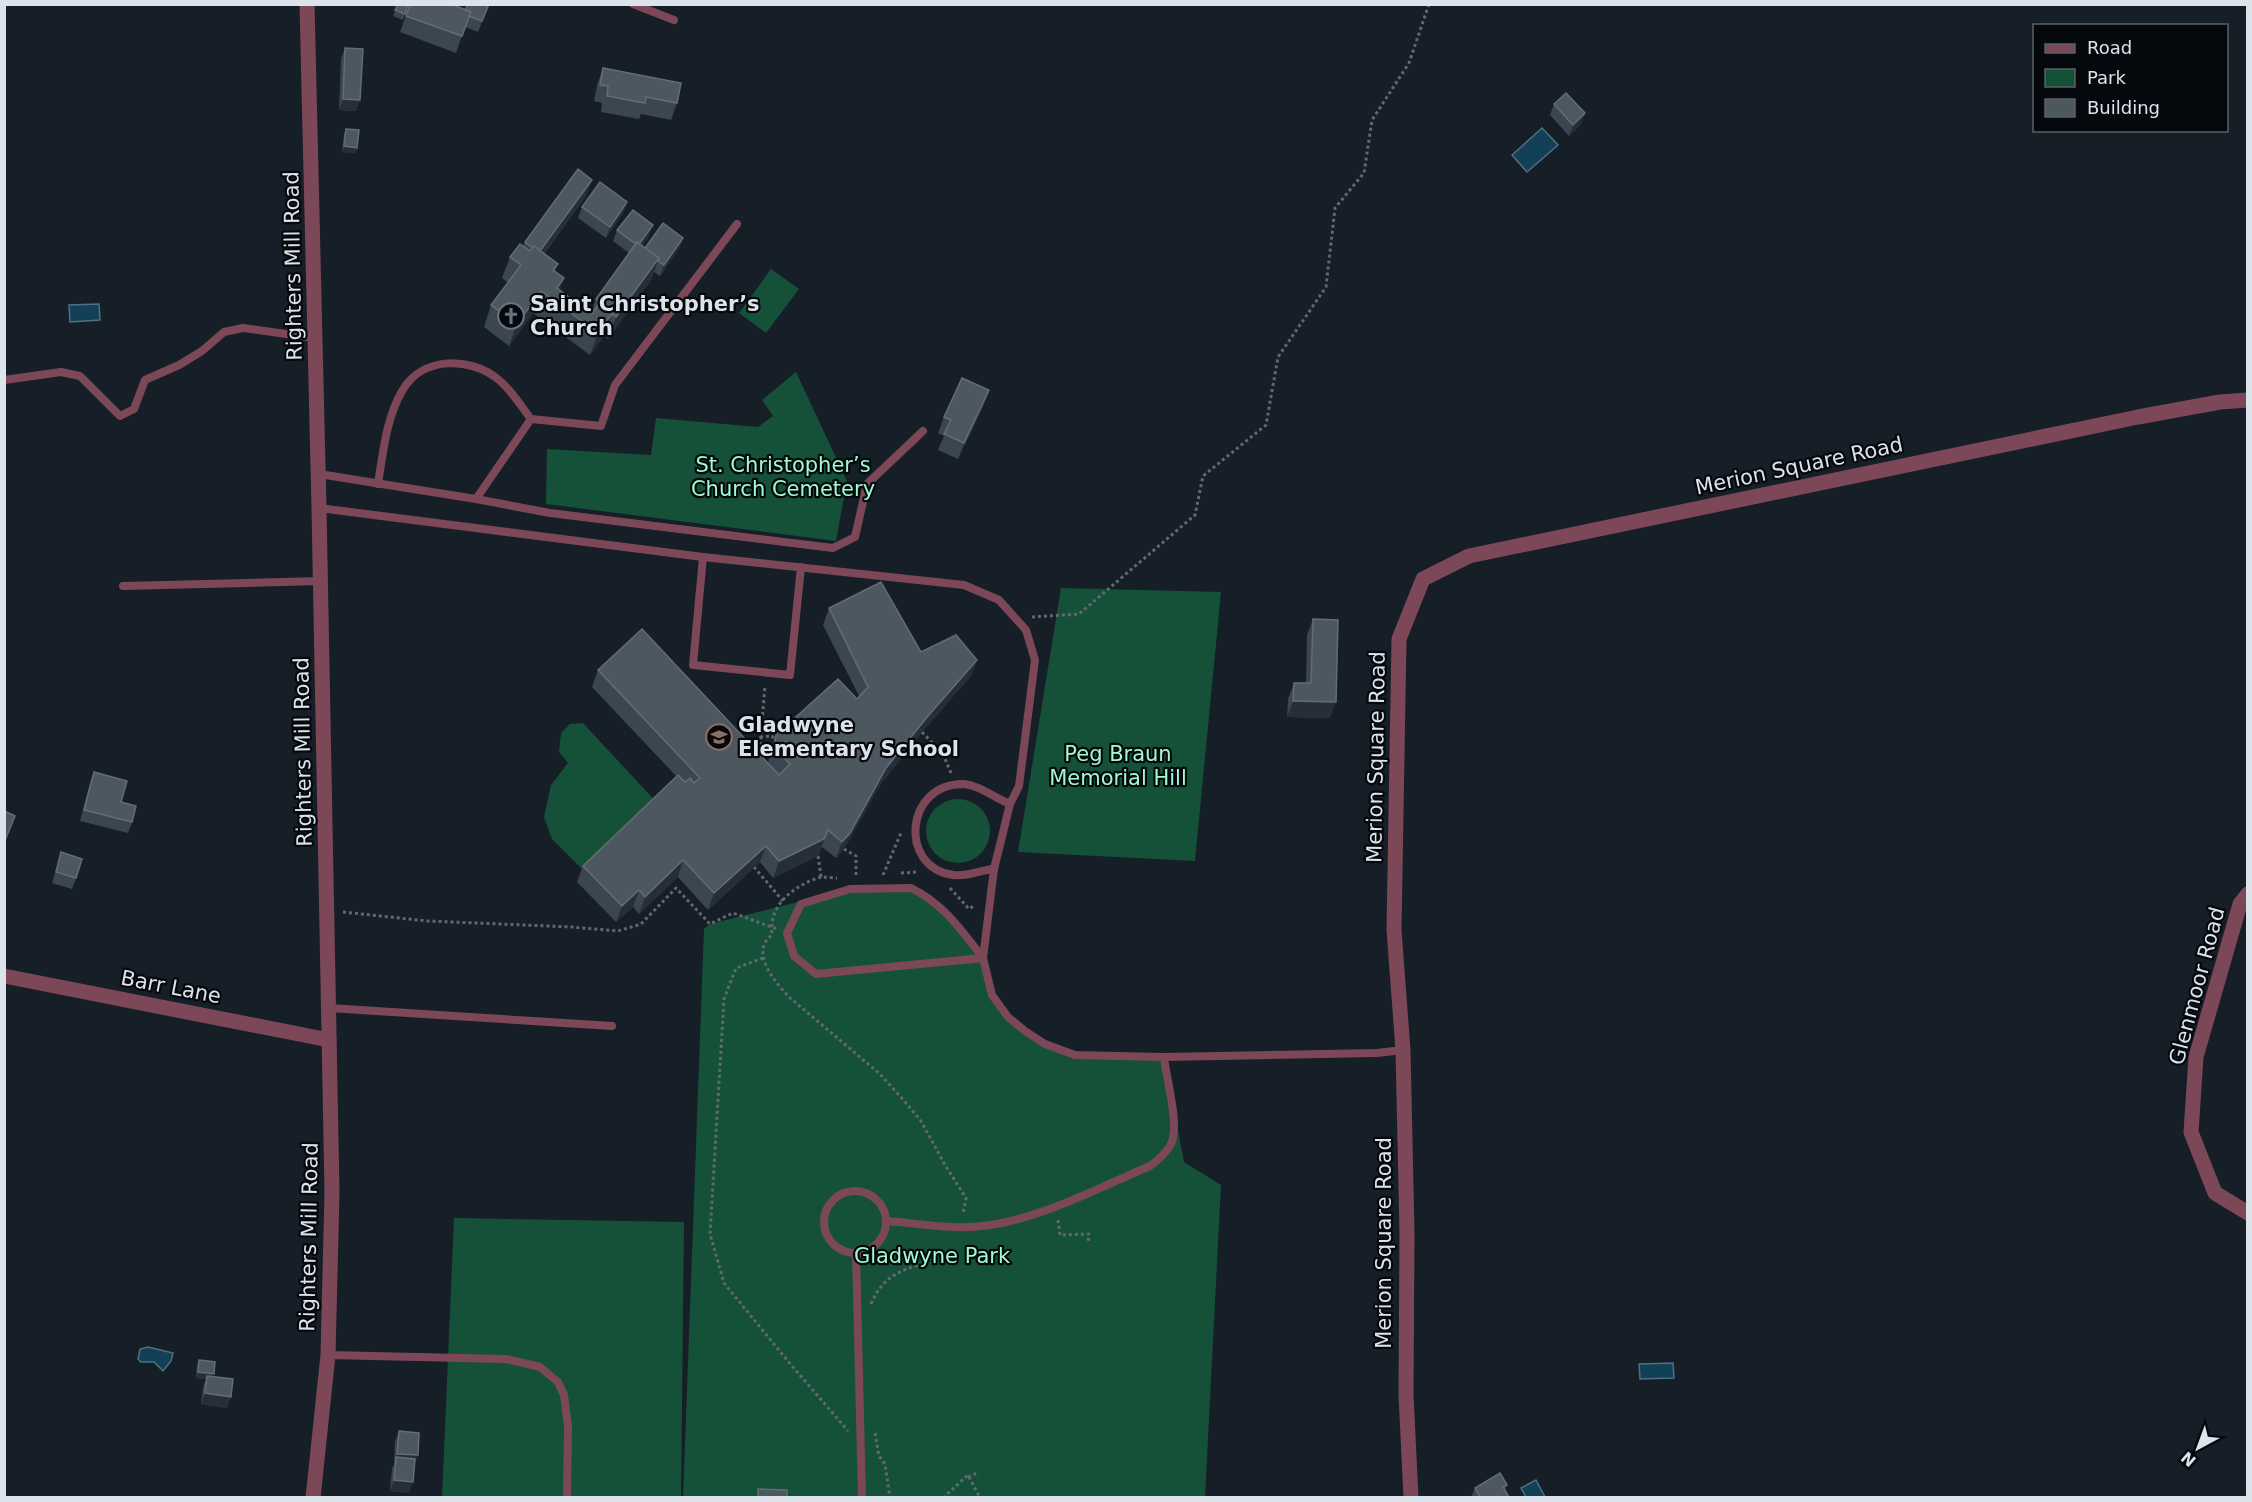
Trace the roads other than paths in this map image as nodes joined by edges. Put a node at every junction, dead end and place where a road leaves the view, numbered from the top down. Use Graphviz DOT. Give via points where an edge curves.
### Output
graph roads {
  1 [pos="307,4"];
  2 [pos="633,4"];
  3 [pos="675,20"];
  4 [pos="737,224"];
  5 [pos="315,338"];
  6 [pos="4,380"];
  7 [pos="2247,400"];
  8 [pos="531,419"];
  9 [pos="923,431"];
  10 [pos="319,474"];
  11 [pos="378,484"];
  12 [pos="476,499"];
  13 [pos="319,508"];
  14 [pos="703,557"];
  15 [pos="801,567"];
  16 [pos="321,581"];
  17 [pos="123,586"];
  18 [pos="1010,804"];
  19 [pos="994,869"];
  20 [pos="2247,894"];
  21 [pos="982,958"];
  22 [pos="4,976"];
  23 [pos="329,1008"];
  24 [pos="612,1026"];
  25 [pos="329,1040"];
  26 [pos="1403,1050"];
  27 [pos="1164,1056"];
  28 [pos="2247,1213"];
  29 [pos="886,1221"];
  30 [pos="856,1253"];
  31 [pos="328,1355"];
  32 [pos="313,1497"];
  33 [pos="567,1497"];
  34 [pos="862,1497"];
  35 [pos="1411,1497"];
  1 -- 5 [label="street, Righters Mill Road"];
  2 -- 3 [label="lane"];
  4 -- 8 [label="lane" via="615,385 601,426"];
  5 -- 6 [label="lane" via="243,328 224,332 186,361 145,380 134,410 120,416 80,376 61,372"];
  5 -- 10 [label="street, Righters Mill Road"];
  7 -- 26 [label="street, Merion Square Road" via="2138,417 1469,556 1423,579 1399,639 1394,930"];
  8 -- 11 [label="lane" via="491,374 455,363 423,369 405,386 392,412"];
  8 -- 12 [label="lane"];
  9 -- 12 [label="lane" via="867,484 855,537 833,548 550,513"];
  10 -- 11 [label="lane"];
  10 -- 13 [label="street, Righters Mill Road"];
  11 -- 12 [label="lane"];
  13 -- 14 [label="lane"];
  13 -- 16 [label="street, Righters Mill Road"];
  14 -- 15 [label="lane"];
  14 -- 15 [label="lane" via="693,665 790,675"];
  15 -- 18 [label="lane" via="964,585 999,600 1026,630 1035,660 1018,786"];
  16 -- 17 [label="lane"];
  16 -- 23 [label="street, Righters Mill Road"];
  18 -- 19 [label="lane"];
  18 -- 19 [label="lane" via="966,784 950,785 930,796 917,815 918,846 938,870 968,875"];
  19 -- 21 [label="lane"];
  20 -- 28 [label="street, Glenmoor Road" via="2240,904 2196,1057 2191,1132 2215,1193"];
  21 -- 21 [label="lane" via="816,974 794,956 787,933 801,904 850,889 911,888 930,897 951,917"];
  21 -- 27 [label="lane" via="997,1003 1008,1017 1045,1044 1075,1055"];
  22 -- 25 [label="street, Barr Lane"];
  23 -- 24 [label="lane"];
  23 -- 25 [label="street, Righters Mill Road"];
  25 -- 31 [label="street, Righters Mill Road" via="332,1192"];
  26 -- 27 [label="lane"];
  26 -- 35 [label="street, Merion Square Road" via="1406,1395"];
  27 -- 29 [label="lane" via="1175,1131 1163,1156 1150,1166 1031,1215 983,1226"];
  29 -- 30 [label="lane" via="881,1239"];
  29 -- 30 [label="lane" via="880,1205 867,1194 851,1192 836,1198 826,1212 825,1229 833,1244"];
  30 -- 34 [label="lane"];
  31 -- 32 [label="street, Righters Mill Road"];
  31 -- 33 [label="lane" via="506,1359 540,1366 558,1382 564,1395 568,1426"];
}
